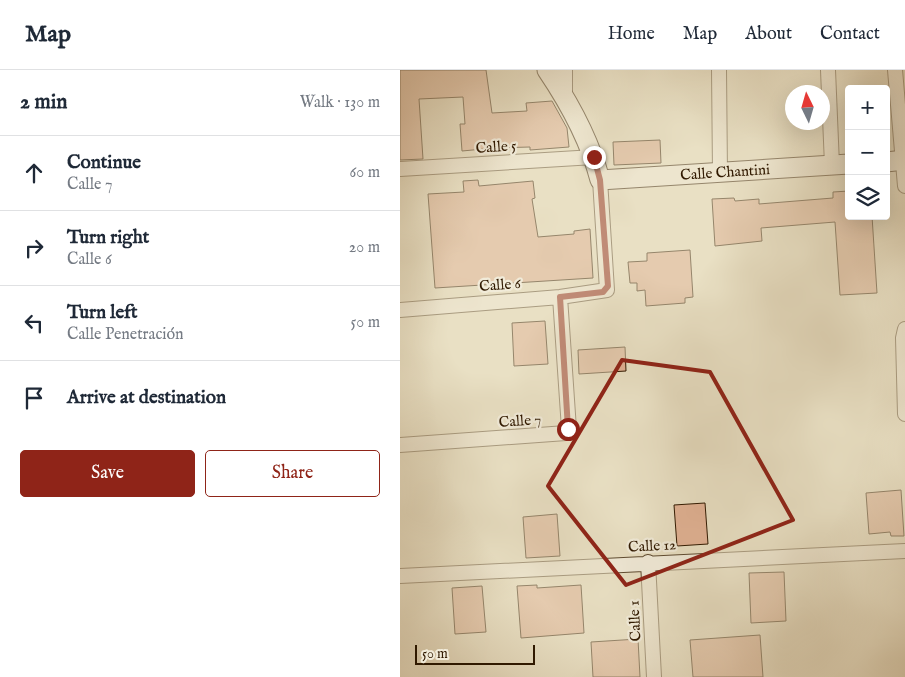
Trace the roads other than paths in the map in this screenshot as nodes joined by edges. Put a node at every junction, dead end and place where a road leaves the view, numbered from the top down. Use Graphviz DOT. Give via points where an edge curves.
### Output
graph roads {
  1 [pos="547,70"];
  2 [pos="565,70"];
  3 [pos="719,70"];
  4 [pos="828,70"];
  5 [pos="895,70"];
  6 [pos="565,96"];
  7 [pos="594,157"];
  8 [pos="898,161"];
  9 [pos="840,165"];
  10 [pos="400,169"];
  11 [pos="720,173"];
  12 [pos="600,180"];
  13 [pos="905,186"];
  14 [pos="560,297"];
  15 [pos="400,310"];
  16 [pos="905,329"];
  17 [pos="905,414"];
  18 [pos="400,445"];
  19 [pos="905,551"];
  20 [pos="648,562"];
  21 [pos="400,576"];
  22 [pos="654,677"];
  1 -- 6 [label="street"];
  2 -- 6 [label="street"];
  3 -- 11 [label="street"];
  4 -- 9 [label="street"];
  5 -- 8 [label="street"];
  6 -- 7 [label="street"];
  7 -- 10 [label="street, Calle 5"];
  7 -- 12 [label="street"];
  8 -- 13 [label="street"];
  9 -- 11 [label="street, Calle Chantini"];
  11 -- 12 [label="street, Calle Chantini"];
  12 -- 14 [label="street, Calle 6" via="608,286 603,292"];
  14 -- 15 [label="street, Calle 6"];
  14 -- 18 [label="street, Calle 7" via="566,433"];
  16 -- 17 [label="street"];
  19 -- 20 [label="street, Calle 12"];
  20 -- 21 [label="street, Calle 12"];
  20 -- 22 [label="street, Calle 1"];
}
